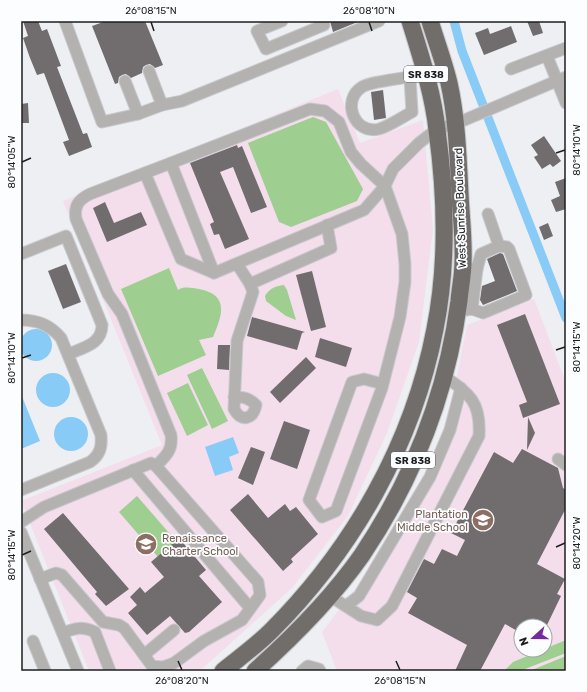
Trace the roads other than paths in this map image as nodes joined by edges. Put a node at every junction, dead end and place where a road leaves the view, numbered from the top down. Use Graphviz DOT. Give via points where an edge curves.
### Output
graph roads {
  1 [pos="65,21"];
  2 [pos="282,21"];
  3 [pos="322,21"];
  4 [pos="379,21"];
  5 [pos="410,21"];
  6 [pos="430,21"];
  7 [pos="566,48"];
  8 [pos="547,56"];
  9 [pos="511,69"];
  10 [pos="149,71"];
  11 [pos="418,76"];
  12 [pos="562,79"];
  13 [pos="125,81"];
  14 [pos="566,102"];
  15 [pos="162,105"];
  16 [pos="138,114"];
  17 [pos="455,124"];
  18 [pos="437,129"];
  19 [pos="171,163"];
  20 [pos="145,173"];
  21 [pos="385,186"];
  22 [pos="488,214"];
  23 [pos="327,225"];
  24 [pos="444,228"];
  25 [pos="499,246"];
  26 [pos="21,254"];
  27 [pos="237,264"];
  28 [pos="470,268"];
  29 [pos="214,272"];
  30 [pos="250,284"];
  31 [pos="465,309"];
  32 [pos="21,320"];
  33 [pos="69,354"];
  34 [pos="444,376"];
  35 [pos="383,384"];
  36 [pos="461,388"];
  37 [pos="234,397"];
  38 [pos="566,456"];
  39 [pos="566,465"];
  40 [pos="156,466"];
  41 [pos="133,470"];
  42 [pos="21,490"];
  43 [pos="21,522"];
  44 [pos="21,532"];
  45 [pos="40,579"];
  46 [pos="315,583"];
  47 [pos="330,596"];
  48 [pos="346,606"];
  49 [pos="250,608"];
  50 [pos="103,622"];
  51 [pos="174,630"];
  52 [pos="95,632"];
  53 [pos="63,633"];
  54 [pos="33,641"];
  55 [pos="144,655"];
  56 [pos="151,668"];
  57 [pos="45,671"];
  58 [pos="78,671"];
  59 [pos="110,671"];
  60 [pos="223,671"];
  61 [pos="255,671"];
  62 [pos="302,671"];
  63 [pos="320,671"];
  1 -- 16 [label="street" via="102,122"];
  2 -- 3 [label="street" via="257,31 266,49 324,25"];
  4 -- 15 [label="street" via="182,101"];
  5 -- 11 [label="highway, West Sunrise Boulevard / SR 838"];
  6 -- 17 [label="highway, West Sunrise Boulevard / SR 838" via="449,82"];
  7 -- 8 [label="street"];
  8 -- 9 [label="street"];
  8 -- 12 [label="street"];
  10 -- 15 [label="street"];
  11 -- 11 [label="street" via="412,112 379,129 365,128 357,123 353,117 352,98 356,92 369,84"];
  11 -- 18 [label="highway, West Sunrise Boulevard / SR 838"];
  12 -- 14 [label="street"];
  12 -- 17 [label="street"];
  13 -- 16 [label="street"];
  15 -- 16 [label="street"];
  17 -- 18 [label="street"];
  17 -- 28 [label="highway, West Sunrise Boulevard / SR 838"];
  18 -- 21 [label="street" via="393,168"];
  18 -- 24 [label="highway, West Sunrise Boulevard / SR 838" via="444,198"];
  19 -- 20 [label="street"];
  19 -- 21 [label="street" via="310,109 317,109 325,111 339,122 352,152"];
  19 -- 29 [label="street"];
  20 -- 29 [label="street" via="181,259"];
  20 -- 40 [label="street" via="82,198 75,209 76,219 108,294 122,314 171,435 170,451"];
  21 -- 23 [label="street" via="364,210"];
  21 -- 35 [label="street" via="402,234 405,282 400,317"];
  22 -- 25 [label="street"];
  23 -- 27 [label="street"];
  23 -- 30 [label="street" via="331,248"];
  24 -- 31 [label="highway" via="451,243 447,294 451,304"];
  24 -- 46 [label="highway, West Sunrise Boulevard / SR 838" via="443,263 435,329 418,397 402,439 372,497 344,544"];
  25 -- 28 [label="street" via="481,254"];
  25 -- 31 [label="street" via="509,249 526,295 484,313"];
  26 -- 33 [label="street" via="66,236 102,325 102,333 97,342"];
  27 -- 29 [label="street"];
  27 -- 30 [label="street"];
  28 -- 31 [label="highway, West Sunrise Boulevard / SR 838"];
  30 -- 37 [label="street" via="253,292 237,341"];
  31 -- 34 [label="highway, West Sunrise Boulevard / SR 838" via="455,331"];
  32 -- 33 [label="street" via="41,322 54,330"];
  33 -- 42 [label="street" via="101,435 100,450 96,458 90,462"];
  34 -- 36 [label="street"];
  34 -- 47 [label="highway, West Sunrise Boulevard / SR 838" via="439,399 421,445 395,498 362,555"];
  35 -- 35 [label="street" via="336,511 322,517 309,500 352,382 364,379"];
  36 -- 48 [label="street" via="450,430 430,477 359,596"];
  36 -- 48 [label="street" via="468,394 480,418 479,436 392,606 377,620 361,616"];
  38 -- 39 [label="street" via="558,460"];
  40 -- 41 [label="street" via="151,463"];
  40 -- 49 [label="street" via="258,582 260,595"];
  41 -- 43 [label="street" via="44,507"];
  41 -- 49 [label="street"];
  44 -- 45 [label="street"];
  45 -- 50 [label="street" via="56,573 62,575"];
  45 -- 53 [label="street"];
  46 -- 47 [label="highway"];
  46 -- 60 [label="highway, West Sunrise Boulevard / SR 838" via="269,632"];
  47 -- 48 [label="street"];
  47 -- 61 [label="highway, West Sunrise Boulevard / SR 838" via="284,645"];
  49 -- 56 [label="street" via="242,620 204,641 174,663"];
  50 -- 52 [label="street"];
  50 -- 55 [label="street" via="119,624"];
  51 -- 55 [label="street"];
  52 -- 53 [label="street" via="76,627"];
  52 -- 59 [label="street"];
  53 -- 58 [label="street"];
  54 -- 57 [label="street"];
  55 -- 56 [label="street"];
  62 -- 63 [label="street" via="308,666 319,668"];
}
